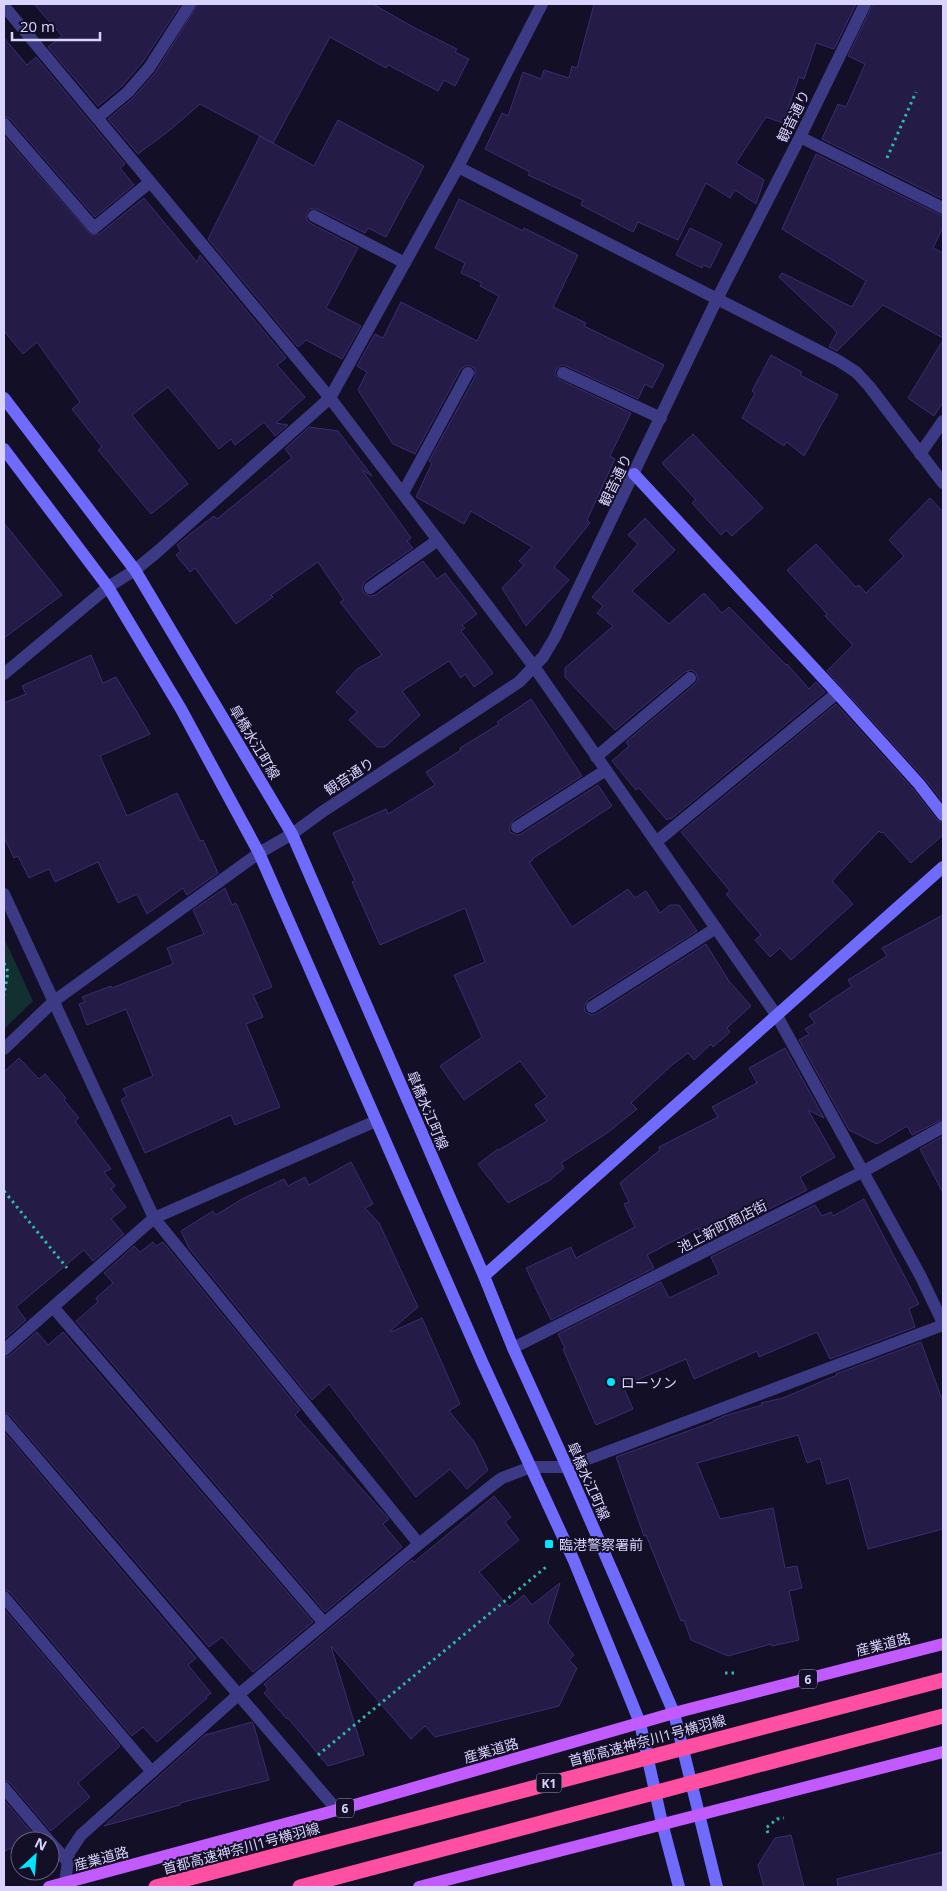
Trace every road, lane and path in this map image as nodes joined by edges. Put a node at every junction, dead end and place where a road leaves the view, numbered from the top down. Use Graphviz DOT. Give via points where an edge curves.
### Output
graph roads {
  1 [pos="190,4"];
  2 [pos="542,4"];
  3 [pos="865,4"];
  4 [pos="4,6"];
  5 [pos="916,92"];
  6 [pos="97,118"];
  7 [pos="4,124"];
  8 [pos="800,137"];
  9 [pos="458,167"];
  10 [pos="879,176"];
  11 [pos="150,182"];
  12 [pos="943,208"];
  13 [pos="314,216"];
  14 [pos="405,263"];
  15 [pos="717,299"];
  16 [pos="468,373"];
  17 [pos="563,373"];
  18 [pos="4,398"];
  19 [pos="330,398"];
  20 [pos="660,418"];
  21 [pos="943,421"];
  22 [pos="4,449"];
  23 [pos="920,454"];
  24 [pos="634,474"];
  25 [pos="943,483"];
  26 [pos="402,493"];
  27 [pos="438,540"];
  28 [pos="135,570"];
  29 [pos="108,587"];
  30 [pos="370,588"];
  31 [pos="535,668"];
  32 [pos="4,674"];
  33 [pos="690,678"];
  34 [pos="837,693"];
  35 [pos="596,757"];
  36 [pos="606,770"];
  37 [pos="943,815"];
  38 [pos="517,827"];
  39 [pos="292,834"];
  40 [pos="656,842"];
  41 [pos="259,853"];
  42 [pos="943,867"];
  43 [pos="4,894"];
  44 [pos="716,928"];
  45 [pos="4,962"];
  46 [pos="4,995"];
  47 [pos="54,1001"];
  48 [pos="592,1007"];
  49 [pos="777,1016"];
  50 [pos="4,1049"];
  51 [pos="376,1120"];
  52 [pos="943,1128"];
  53 [pos="864,1171"];
  54 [pos="4,1191"];
  55 [pos="154,1218"];
  56 [pos="484,1276"];
  57 [pos="80,1283"];
  58 [pos="53,1307"];
  59 [pos="943,1324"];
  60 [pos="513,1348"];
  61 [pos="4,1350"];
  62 [pos="4,1420"];
  63 [pos="530,1466"];
  64 [pos="567,1467"];
  65 [pos="419,1544"];
  66 [pos="546,1566"];
  67 [pos="4,1597"];
  68 [pos="324,1623"];
  69 [pos="943,1644"];
  70 [pos="943,1680"];
  71 [pos="238,1695"];
  72 [pos="674,1713"];
  73 [pos="943,1716"];
  74 [pos="640,1723"];
  75 [pos="943,1752"];
  76 [pos="302,1768"];
  77 [pos="152,1772"];
  78 [pos="4,1788"];
  79 [pos="337,1810"];
  80 [pos="699,1816"];
  81 [pos="786,1817"];
  82 [pos="662,1823"];
  83 [pos="41,1831"];
  84 [pos="768,1833"];
  85 [pos="60,1853"];
  86 [pos="68,1862"];
  87 [pos="65,1883"];
  88 [pos="49,1887"];
  89 [pos="156,1887"];
  90 [pos="300,1887"];
  91 [pos="419,1887"];
  92 [pos="679,1887"];
  93 [pos="716,1887"];
  1 -- 6 [label="street" via="149,68 128,92"];
  2 -- 9 [label="street"];
  3 -- 8 [label="street, 観音通り"];
  4 -- 6 [label="street"];
  5 -- 10 [label="path"];
  6 -- 11 [label="street"];
  7 -- 11 [label="street" via="94,228"];
  8 -- 10 [label="street"];
  8 -- 15 [label="street, 観音通り"];
  9 -- 14 [label="street"];
  9 -- 15 [label="street"];
  10 -- 12 [label="street"];
  11 -- 19 [label="street"];
  13 -- 14 [label="street"];
  14 -- 19 [label="street"];
  15 -- 20 [label="street, 観音通り"];
  15 -- 23 [label="street" via="856,372"];
  16 -- 26 [label="street"];
  17 -- 20 [label="street"];
  18 -- 28 [label="street, 皐橋水江町線"];
  19 -- 26 [label="street"];
  19 -- 28 [label="street"];
  20 -- 24 [label="street, 観音通り"];
  21 -- 23 [label="street"];
  22 -- 29 [label="street"];
  23 -- 25 [label="street"];
  24 -- 31 [label="street, 観音通り" via="555,637"];
  24 -- 34 [label="street"];
  26 -- 27 [label="street"];
  27 -- 30 [label="street"];
  27 -- 31 [label="street"];
  28 -- 29 [label="street"];
  28 -- 39 [label="street, 皐橋水江町線"];
  29 -- 32 [label="street"];
  29 -- 41 [label="street" via="181,709"];
  31 -- 35 [label="street"];
  31 -- 39 [label="street, 観音通り" via="519,682"];
  33 -- 35 [label="street"];
  34 -- 37 [label="street"];
  34 -- 40 [label="street"];
  35 -- 36 [label="street"];
  36 -- 38 [label="street"];
  36 -- 40 [label="street"];
  39 -- 41 [label="street, 観音通り"];
  39 -- 56 [label="street, 皐橋水江町線"];
  40 -- 44 [label="street"];
  41 -- 47 [label="street, 観音通り"];
  41 -- 51 [label="street"];
  42 -- 49 [label="street"];
  43 -- 47 [label="street"];
  44 -- 48 [label="street"];
  44 -- 49 [label="street"];
  45 -- 46 [label="path" via="8,972"];
  47 -- 50 [label="street, 観音通り"];
  47 -- 55 [label="street"];
  49 -- 53 [label="street"];
  49 -- 56 [label="street"];
  51 -- 55 [label="street"];
  51 -- 63 [label="street"];
  52 -- 53 [label="street, 池上新町商店街"];
  53 -- 59 [label="street"];
  53 -- 60 [label="street, 池上新町商店街"];
  54 -- 57 [label="path"];
  55 -- 57 [label="street"];
  55 -- 65 [label="street"];
  56 -- 60 [label="street, 皐橋水江町線"];
  57 -- 58 [label="street"];
  58 -- 61 [label="street"];
  58 -- 68 [label="street"];
  59 -- 64 [label="street"];
  60 -- 64 [label="street, 皐橋水江町線"];
  62 -- 71 [label="street"];
  63 -- 64 [label="street"];
  63 -- 65 [label="street" via="502,1478"];
  63 -- 74 [label="street" via="574,1561"];
  64 -- 72 [label="street, 皐橋水江町線"];
  65 -- 68 [label="street"];
  66 -- 76 [label="path"];
  67 -- 77 [label="street"];
  68 -- 71 [label="street"];
  69 -- 72 [label="main road, 産業道路 / 6"];
  70 -- 89 [label="highway, 首都高速神奈川1号横羽線 / K1"];
  71 -- 76 [label="street"];
  71 -- 77 [label="street"];
  72 -- 74 [label="main road, 産業道路 / 6"];
  72 -- 80 [label="street, 皐橋水江町線"];
  73 -- 90 [label="highway"];
  74 -- 79 [label="main road, 産業道路 / 6"];
  74 -- 82 [label="street"];
  75 -- 80 [label="main road"];
  76 -- 79 [label="street"];
  77 -- 86 [label="street" via="81,1835 69,1853"];
  78 -- 83 [label="street"];
  79 -- 87 [label="main road, 産業道路 / 6"];
  80 -- 82 [label="main road"];
  80 -- 93 [label="street, 皐橋水江町線"];
  81 -- 84 [label="path" via="766,1828"];
  82 -- 91 [label="main road"];
  82 -- 92 [label="street"];
  85 -- 86 [label="street"];
  86 -- 87 [label="street"];
  87 -- 88 [label="main road, 産業道路 / 6"];
}
